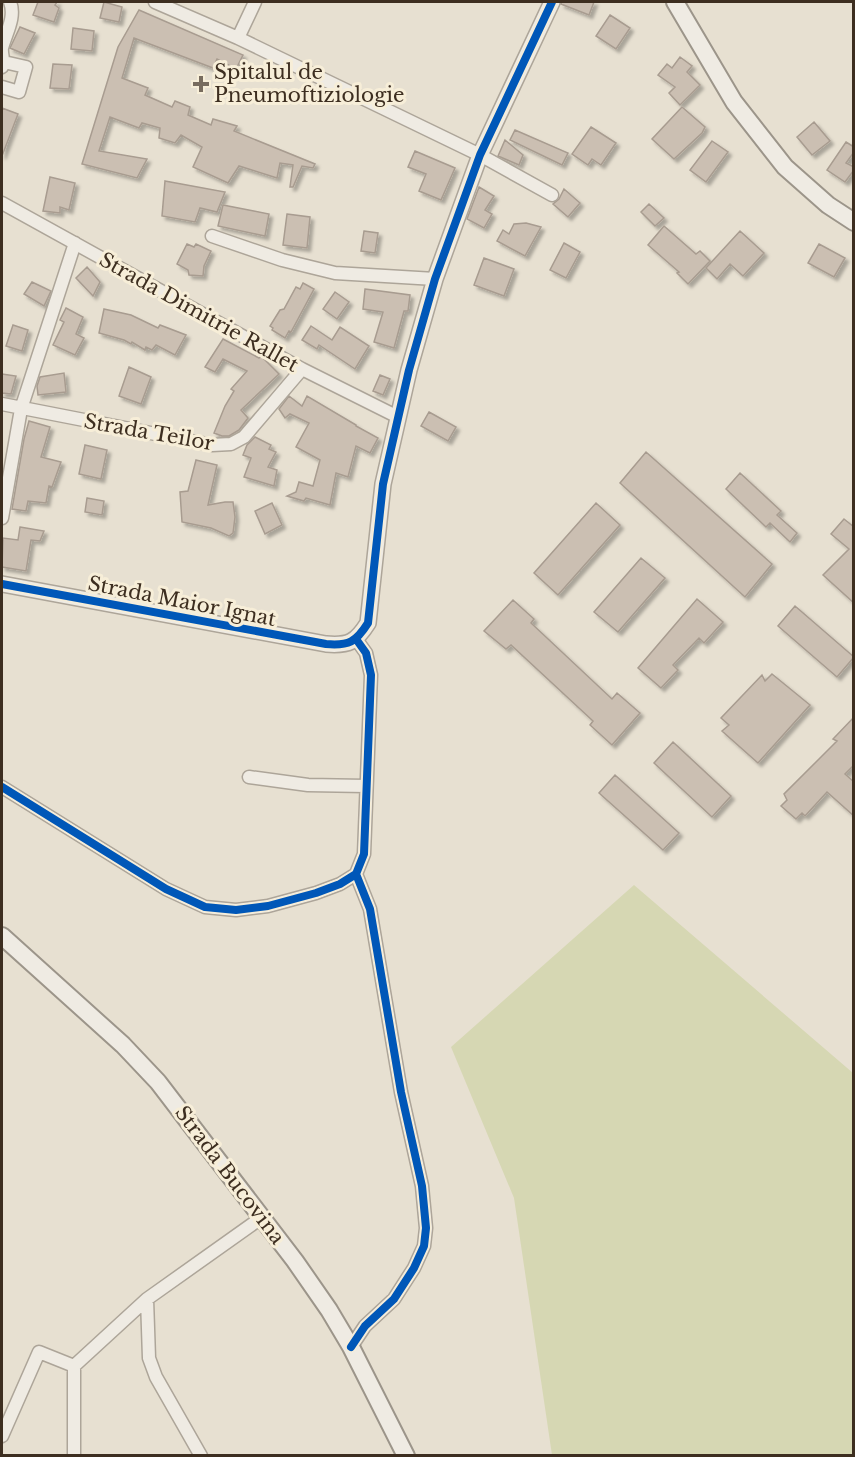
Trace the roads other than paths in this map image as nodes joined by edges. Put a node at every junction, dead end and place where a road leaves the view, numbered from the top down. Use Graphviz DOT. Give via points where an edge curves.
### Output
graph roads {
  1 [pos="10,2"];
  2 [pos="155,2"];
  3 [pos="255,2"];
  4 [pos="552,2"];
  5 [pos="675,2"];
  6 [pos="238,38"];
  7 [pos="3,64"];
  8 [pos="2,87"];
  9 [pos="480,155"];
  10 [pos="552,195"];
  11 [pos="2,203"];
  12 [pos="854,222"];
  13 [pos="212,236"];
  14 [pos="75,243"];
  15 [pos="435,279"];
  16 [pos="302,369"];
  17 [pos="2,404"];
  18 [pos="21,409"];
  19 [pos="398,417"];
  20 [pos="2,519"];
  21 [pos="2,584"];
  22 [pos="356,639"];
  23 [pos="249,777"];
  24 [pos="366,786"];
  25 [pos="2,787"];
  26 [pos="356,874"];
  27 [pos="2,936"];
  28 [pos="261,1218"];
  29 [pos="147,1299"];
  30 [pos="351,1347"];
  31 [pos="74,1366"];
  32 [pos="2,1436"];
  33 [pos="74,1455"];
  34 [pos="201,1455"];
  35 [pos="406,1455"];
  1 -- 7 [label="street" via="13,9 2,49"];
  2 -- 6 [label="street"];
  3 -- 6 [label="street"];
  4 -- 9 [label="street"];
  5 -- 12 [label="main road" via="734,102 785,167"];
  6 -- 9 [label="street"];
  7 -- 8 [label="street" via="26,67 19,92"];
  9 -- 10 [label="street"];
  9 -- 15 [label="street"];
  11 -- 14 [label="street, Strada Dimitrie Rallet"];
  13 -- 15 [label="street" via="335,273"];
  14 -- 16 [label="street, Strada Dimitrie Rallet"];
  14 -- 18 [label="street"];
  15 -- 19 [label="street"];
  16 -- 18 [label="street, Strada Teilor" via="244,436 231,444 212,445"];
  16 -- 19 [label="street, Strada Dimitrie Rallet"];
  17 -- 18 [label="street, Strada Teilor"];
  18 -- 20 [label="street"];
  19 -- 22 [label="street" via="383,484 368,623"];
  21 -- 22 [label="street, Strada Maior Ignat" via="326,644 343,646"];
  22 -- 24 [label="street" via="366,653 371,675"];
  23 -- 24 [label="street" via="308,785"];
  24 -- 26 [label="street" via="364,854"];
  25 -- 26 [label="street" via="166,889 205,907 236,910 268,906 316,893"];
  26 -- 30 [label="street" via="370,909 401,1092 422,1186 426,1228 424,1246 414,1268 394,1299 365,1326"];
  27 -- 28 [label="main road, Strada Bucovina" via="123,1045 158,1082"];
  28 -- 29 [label="street"];
  28 -- 30 [label="main road, Strada Bucovina" via="302,1271"];
  29 -- 31 [label="street"];
  29 -- 34 [label="street" via="149,1358"];
  30 -- 35 [label="main road, Strada Bucovina"];
  31 -- 32 [label="street" via="39,1352"];
  31 -- 33 [label="street"];
}
